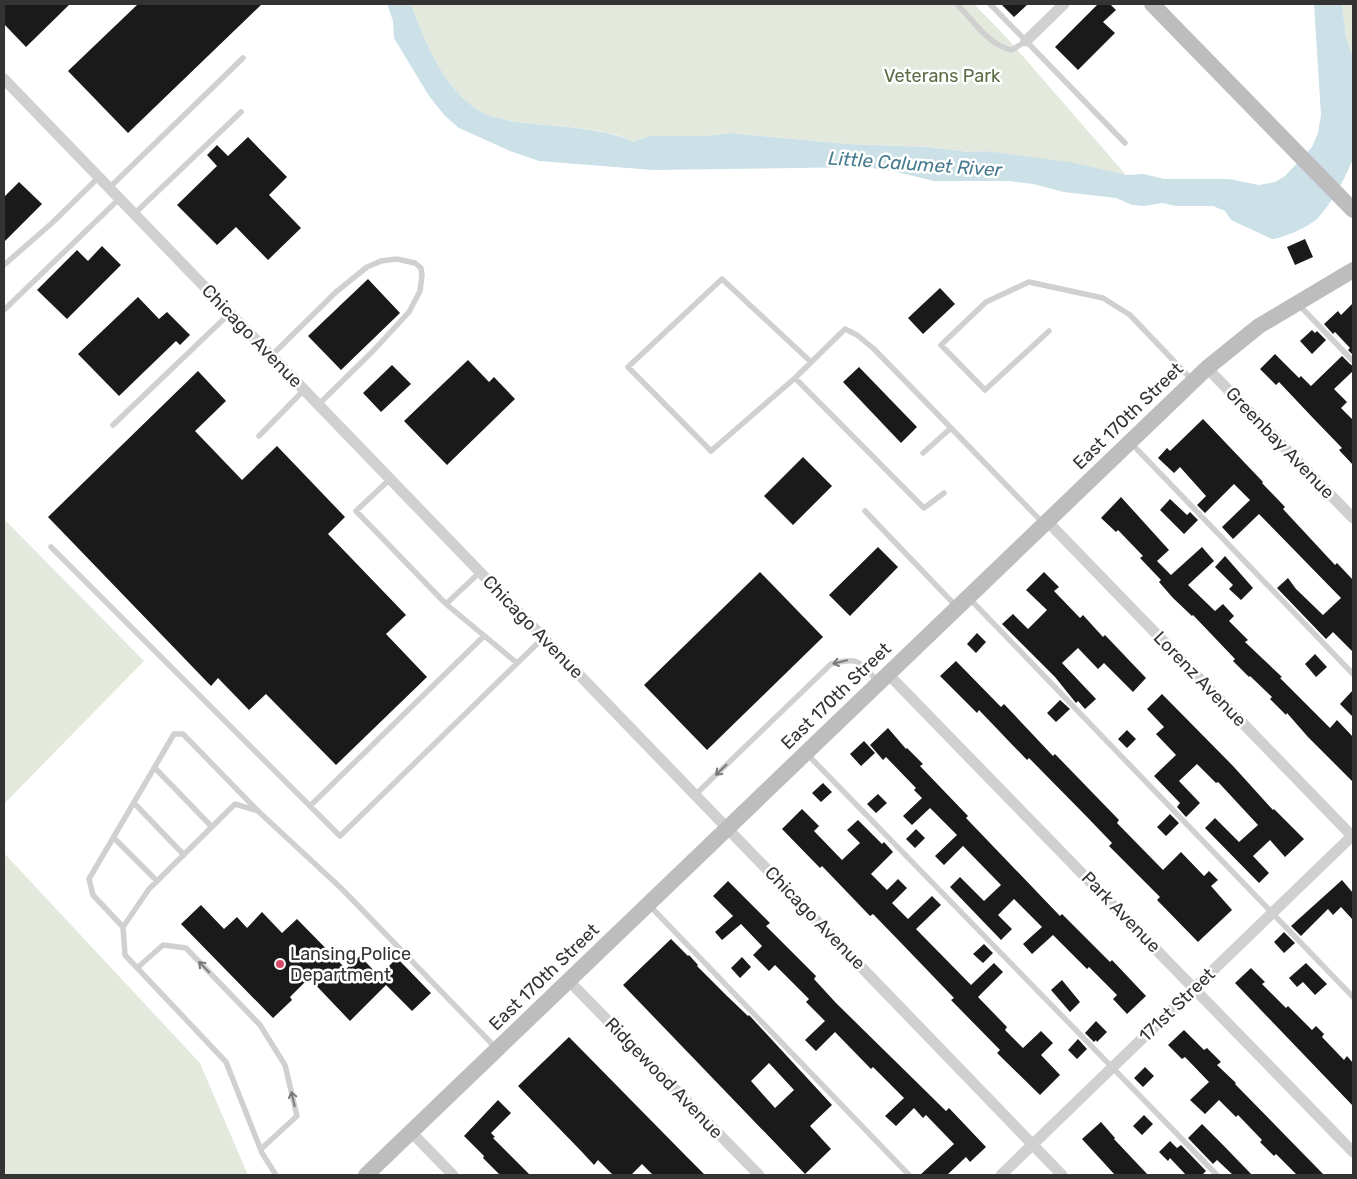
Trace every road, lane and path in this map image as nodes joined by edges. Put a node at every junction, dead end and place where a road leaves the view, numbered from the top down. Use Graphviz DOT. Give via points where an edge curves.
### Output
graph roads {
  1 [pos="957,4"];
  2 [pos="990,4"];
  3 [pos="1064,4"];
  4 [pos="1152,4"];
  5 [pos="1026,41"];
  6 [pos="243,58"];
  7 [pos="6,85"];
  8 [pos="241,112"];
  9 [pos="1125,143"];
  10 [pos="99,177"];
  11 [pos="109,188"];
  12 [pos="119,199"];
  13 [pos="1353,210"];
  14 [pos="134,214"];
  15 [pos="4,265"];
  16 [pos="1353,270"];
  17 [pos="1298,303"];
  18 [pos="4,310"];
  19 [pos="230,313"];
  20 [pos="1049,331"];
  21 [pos="271,356"];
  22 [pos="1353,361"];
  23 [pos="811,362"];
  24 [pos="1207,368"];
  25 [pos="795,378"];
  26 [pos="1193,382"];
  27 [pos="304,390"];
  28 [pos="318,405"];
  29 [pos="114,425"];
  30 [pos="951,428"];
  31 [pos="258,436"];
  32 [pos="1130,442"];
  33 [pos="923,453"];
  34 [pos="390,479"];
  35 [pos="944,493"];
  36 [pos="865,511"];
  37 [pos="1353,518"];
  38 [pos="1046,523"];
  39 [pos="51,546"];
  40 [pos="480,572"];
  41 [pos="963,602"];
  42 [pos="446,604"];
  43 [pos="484,636"];
  44 [pos="543,638"];
  45 [pos="517,663"];
  46 [pos="1353,674"];
  47 [pos="884,678"];
  48 [pos="806,753"];
  49 [pos="155,768"];
  50 [pos="695,795"];
  51 [pos="134,803"];
  52 [pos="310,806"];
  53 [pos="258,811"];
  54 [pos="212,827"];
  55 [pos="728,828"];
  56 [pos="1353,836"];
  57 [pos="114,838"];
  58 [pos="184,855"];
  59 [pos="157,881"];
  60 [pos="648,905"];
  61 [pos="1273,913"];
  62 [pos="123,927"];
  63 [pos="137,968"];
  64 [pos="569,981"];
  65 [pos="1195,988"];
  66 [pos="1353,997"];
  67 [pos="498,1049"];
  68 [pos="1112,1068"];
  69 [pos="411,1132"];
  70 [pos="1033,1145"];
  71 [pos="261,1150"];
  72 [pos="1353,1152"];
  73 [pos="276,1175"];
  74 [pos="366,1175"];
  75 [pos="453,1175"];
  76 [pos="759,1175"];
  77 [pos="909,1175"];
  78 [pos="1001,1175"];
  79 [pos="1062,1175"];
  80 [pos="1217,1175"];
  1 -- 5 [label="lane" via="1002,48 1012,50"];
  2 -- 5 [label="lane"];
  3 -- 5 [label="street"];
  4 -- 13 [label="street"];
  5 -- 9 [label="lane"];
  6 -- 11 [label="lane"];
  7 -- 10 [label="street, Chicago Avenue"];
  8 -- 14 [label="lane"];
  10 -- 11 [label="street, Chicago Avenue"];
  10 -- 15 [label="lane"];
  11 -- 12 [label="street, Chicago Avenue"];
  12 -- 14 [label="street, Chicago Avenue"];
  12 -- 18 [label="lane"];
  14 -- 19 [label="street, Chicago Avenue"];
  16 -- 17 [label="street, East 170th Street"];
  17 -- 22 [label="lane"];
  17 -- 24 [label="street, East 170th Street" via="1259,326"];
  19 -- 21 [label="street, Chicago Avenue"];
  19 -- 29 [label="lane"];
  20 -- 26 [label="lane" via="985,390 941,345 986,302 1029,282 1103,298 1130,315"];
  21 -- 27 [label="street, Chicago Avenue"];
  21 -- 28 [label="lane" via="336,292 367,267 397,259 415,263 421,268 420,291 408,312"];
  23 -- 25 [label="lane"];
  23 -- 25 [label="lane" via="722,279 628,367 711,451"];
  23 -- 30 [label="lane" via="845,329 874,350"];
  24 -- 26 [label="street, East 170th Street"];
  24 -- 37 [label="street, Greenbay Avenue"];
  25 -- 35 [label="lane" via="924,508"];
  26 -- 32 [label="street, East 170th Street"];
  27 -- 28 [label="street, Chicago Avenue"];
  27 -- 31 [label="lane"];
  28 -- 34 [label="street, Chicago Avenue"];
  30 -- 33 [label="lane"];
  30 -- 38 [label="lane"];
  32 -- 38 [label="street, East 170th Street"];
  32 -- 46 [label="lane"];
  34 -- 40 [label="street, Chicago Avenue"];
  34 -- 42 [label="lane" via="356,510"];
  36 -- 41 [label="lane"];
  38 -- 41 [label="street, East 170th Street"];
  38 -- 56 [label="street, Lorenz Avenue"];
  39 -- 52 [label="lane"];
  40 -- 42 [label="lane"];
  40 -- 44 [label="street, Chicago Avenue"];
  41 -- 47 [label="street, East 170th Street"];
  41 -- 61 [label="lane"];
  42 -- 43 [label="lane"];
  43 -- 45 [label="lane"];
  43 -- 52 [label="lane"];
  44 -- 45 [label="lane"];
  44 -- 50 [label="street, Chicago Avenue"];
  45 -- 52 [label="lane" via="340,836"];
  47 -- 48 [label="street, East 170th Street"];
  47 -- 50 [label="lane, one-way" via="856,660 846,659 831,664"];
  47 -- 65 [label="street, Park Avenue"];
  48 -- 55 [label="street, East 170th Street"];
  48 -- 68 [label="lane"];
  49 -- 51 [label="lane"];
  49 -- 53 [label="lane" via="174,734 183,734"];
  49 -- 54 [label="lane"];
  50 -- 55 [label="street, Chicago Avenue"];
  51 -- 57 [label="lane"];
  51 -- 58 [label="lane"];
  53 -- 54 [label="lane" via="235,804"];
  53 -- 67 [label="lane" via="342,889"];
  54 -- 58 [label="lane"];
  55 -- 60 [label="street, East 170th Street"];
  55 -- 70 [label="street, Chicago Avenue"];
  56 -- 61 [label="street, 171st Street"];
  57 -- 59 [label="lane"];
  57 -- 62 [label="lane" via="89,879 93,895"];
  58 -- 59 [label="lane"];
  59 -- 62 [label="lane"];
  60 -- 64 [label="street, East 170th Street"];
  60 -- 77 [label="lane"];
  61 -- 65 [label="street, 171st Street"];
  61 -- 66 [label="lane"];
  62 -- 63 [label="lane" via="125,955"];
  63 -- 71 [label="lane" via="226,1062"];
  71 -- 63 [label="lane, one-way" via="297,1116 285,1065 260,1025 186,948 163,945"];
  64 -- 67 [label="street, East 170th Street"];
  64 -- 76 [label="street, Ridgewood Avenue"];
  65 -- 68 [label="street, 171st Street"];
  65 -- 72 [label="street, Park Avenue"];
  67 -- 69 [label="street, East 170th Street"];
  68 -- 70 [label="street, 171st Street"];
  68 -- 80 [label="lane"];
  69 -- 74 [label="street, East 170th Street"];
  69 -- 75 [label="street"];
  70 -- 78 [label="street, 171st Street"];
  70 -- 79 [label="street, Chicago Avenue"];
  71 -- 73 [label="lane"];
}
